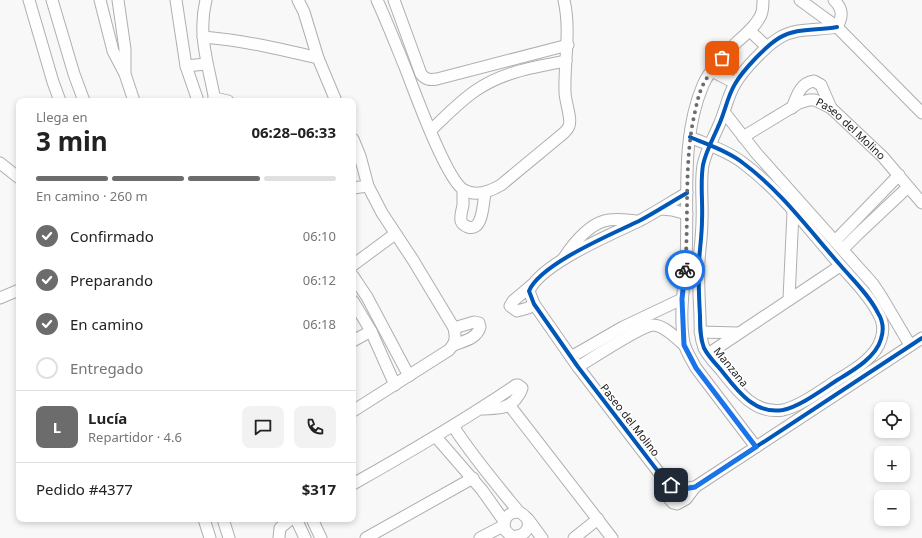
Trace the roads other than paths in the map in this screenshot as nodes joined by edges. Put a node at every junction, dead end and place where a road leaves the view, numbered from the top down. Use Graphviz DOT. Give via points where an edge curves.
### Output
graph roads {
  1 [pos="29,0"];
  2 [pos="52,0"];
  3 [pos="100,0"];
  4 [pos="118,0"];
  5 [pos="176,0"];
  6 [pos="206,0"];
  7 [pos="298,0"];
  8 [pos="377,0"];
  9 [pos="394,0"];
  10 [pos="564,0"];
  11 [pos="762,0"];
  12 [pos="800,0"];
  13 [pos="834,0"];
  14 [pos="837,27"];
  15 [pos="750,31"];
  16 [pos="203,37"];
  17 [pos="568,45"];
  18 [pos="767,47"];
  19 [pos="318,58"];
  20 [pos="566,62"];
  21 [pos="206,64"];
  22 [pos="186,66"];
  23 [pos="712,70"];
  24 [pos="125,74"];
  25 [pos="735,83"];
  26 [pos="59,98"];
  27 [pos="83,98"];
  28 [pos="133,98"];
  29 [pos="197,98"];
  30 [pos="214,98"];
  31 [pos="335,98"];
  32 [pos="792,108"];
  33 [pos="831,108"];
  34 [pos="724,112"];
  35 [pos="922,113"];
  36 [pos="431,130"];
  37 [pos="690,137"];
  38 [pos="743,137"];
  39 [pos="709,145"];
  40 [pos="356,146"];
  41 [pos="0,163"];
  42 [pos="899,175"];
  43 [pos="16,176"];
  44 [pos="368,186"];
  45 [pos="908,187"];
  46 [pos="356,188"];
  47 [pos="462,190"];
  48 [pos="485,193"];
  49 [pos="687,193"];
  50 [pos="922,204"];
  51 [pos="661,209"];
  52 [pos="793,212"];
  53 [pos="687,214"];
  54 [pos="809,220"];
  55 [pos="395,234"];
  56 [pos="839,245"];
  57 [pos="699,258"];
  58 [pos="686,259"];
  59 [pos="356,263"];
  60 [pos="840,266"];
  61 [pos="356,281"];
  62 [pos="532,285"];
  63 [pos="16,291"];
  64 [pos="881,296"];
  65 [pos="0,298"];
  66 [pos="682,299"];
  67 [pos="789,299"];
  68 [pos="872,302"];
  69 [pos="534,304"];
  70 [pos="356,306"];
  71 [pos="651,313"];
  72 [pos="654,325"];
  73 [pos="454,328"];
  74 [pos="371,331"];
  75 [pos="700,332"];
  76 [pos="738,333"];
  77 [pos="922,338"];
  78 [pos="356,340"];
  79 [pos="454,345"];
  80 [pos="684,345"];
  81 [pos="910,345"];
  82 [pos="708,354"];
  83 [pos="574,362"];
  84 [pos="409,376"];
  85 [pos="845,376"];
  86 [pos="396,385"];
  87 [pos="851,385"];
  88 [pos="735,388"];
  89 [pos="721,400"];
  90 [pos="510,406"];
  91 [pos="356,409"];
  92 [pos="481,409"];
  93 [pos="778,410"];
  94 [pos="453,426"];
  95 [pos="787,428"];
  96 [pos="436,437"];
  97 [pos="756,447"];
  98 [pos="473,478"];
  99 [pos="663,478"];
  100 [pos="356,482"];
  101 [pos="695,487"];
  102 [pos="519,512"];
  103 [pos="528,519"];
  104 [pos="598,519"];
  105 [pos="205,522"];
  106 [pos="224,522"];
  107 [pos="288,522"];
  108 [pos="297,522"];
  109 [pos="313,522"];
  110 [pos="504,523"];
  111 [pos="514,537"];
  112 [pos="210,538"];
  113 [pos="229,538"];
  114 [pos="279,538"];
  115 [pos="305,538"];
  116 [pos="321,538"];
  117 [pos="366,538"];
  118 [pos="480,538"];
  119 [pos="542,538"];
  120 [pos="574,538"];
  121 [pos="612,538"];
  1 -- 26 [label="street"];
  2 -- 27 [label="street"];
  3 -- 24 [label="street" via="113,51"];
  4 -- 24 [label="street" via="125,49"];
  5 -- 22 [label="street"];
  6 -- 16 [label="street" via="202,22"];
  7 -- 19 [label="street"];
  8 -- 36 [label="street"];
  9 -- 17 [label="street" via="421,74 429,80"];
  10 -- 17 [label="street"];
  11 -- 15 [label="street" via="761,15"];
  12 -- 14 [label="street"];
  13 -- 14 [label="street" via="842,11"];
  14 -- 18 [label="street, Manzana" via="789,33"];
  14 -- 35 [label="street"];
  15 -- 18 [label="street"];
  15 -- 23 [label="street"];
  16 -- 19 [label="street" via="229,39"];
  16 -- 21 [label="street"];
  17 -- 20 [label="street"];
  18 -- 25 [label="street, Manzana"];
  19 -- 31 [label="street"];
  20 -- 36 [label="street" via="527,68 494,80 475,90"];
  20 -- 48 [label="street" via="565,94 570,125 501,185"];
  21 -- 22 [label="street"];
  21 -- 30 [label="street"];
  22 -- 29 [label="street"];
  23 -- 25 [label="street"];
  23 -- 37 [label="street" via="703,84"];
  24 -- 28 [label="street"];
  25 -- 34 [label="street, Manzana"];
  32 -- 33 [label="street, Paseo del Molino" via="815,100"];
  32 -- 33 [label="street" via="804,85 814,81 821,85"];
  32 -- 38 [label="street, Paseo del Molino"];
  33 -- 42 [label="street, Paseo del Molino"];
  34 -- 38 [label="street"];
  34 -- 39 [label="street, Manzana"];
  36 -- 47 [label="street" via="451,175"];
  37 -- 39 [label="street"];
  37 -- 49 [label="street"];
  38 -- 54 [label="street"];
  39 -- 52 [label="street" via="756,173"];
  39 -- 57 [label="street, Manzana" via="703,164"];
  40 -- 44 [label="street"];
  41 -- 43 [label="street"];
  42 -- 45 [label="street, Paseo del Molino"];
  42 -- 56 [label="street"];
  44 -- 46 [label="street"];
  44 -- 55 [label="street"];
  45 -- 50 [label="street, Paseo del Molino"];
  45 -- 56 [label="street" via="858,234"];
  47 -- 48 [label="street"];
  47 -- 48 [label="street" via="461,220 462,224 469,228 478,225 481,220"];
  49 -- 51 [label="street"];
  49 -- 53 [label="street"];
  51 -- 53 [label="street"];
  51 -- 62 [label="street" via="562,260"];
  52 -- 54 [label="street"];
  52 -- 67 [label="street"];
  53 -- 58 [label="street"];
  54 -- 56 [label="street"];
  54 -- 60 [label="street"];
  55 -- 59 [label="street"];
  55 -- 73 [label="street"];
  56 -- 64 [label="street"];
  57 -- 58 [label="street"];
  57 -- 75 [label="street, Manzana"];
  58 -- 66 [label="street"];
  60 -- 67 [label="street"];
  60 -- 68 [label="street"];
  61 -- 84 [label="street"];
  62 -- 69 [label="street" via="529,291"];
  62 -- 69 [label="street" via="512,301 510,306 517,311"];
  63 -- 65 [label="street"];
  64 -- 68 [label="street"];
  64 -- 81 [label="street"];
  66 -- 71 [label="street"];
  66 -- 80 [label="street"];
  67 -- 76 [label="street"];
  68 -- 85 [label="street" via="883,326 879,346"];
  69 -- 83 [label="street, Paseo del Molino"];
  70 -- 74 [label="street"];
  71 -- 72 [label="street"];
  71 -- 83 [label="street" via="624,327"];
  72 -- 80 [label="street" via="660,326"];
  72 -- 83 [label="street"];
  73 -- 79 [label="street"];
  73 -- 79 [label="street" via="474,322 479,323 480,327 474,336"];
  74 -- 78 [label="street"];
  74 -- 86 [label="street"];
  75 -- 76 [label="street"];
  75 -- 82 [label="street, Manzana"];
  76 -- 82 [label="street"];
  77 -- 81 [label="street"];
  79 -- 84 [label="street"];
  80 -- 89 [label="street" via="696,368"];
  81 -- 87 [label="street"];
  82 -- 88 [label="street, Manzana"];
  83 -- 99 [label="street, Paseo del Molino"];
  84 -- 86 [label="street"];
  85 -- 87 [label="street"];
  85 -- 93 [label="street" via="795,406"];
  86 -- 91 [label="street"];
  87 -- 95 [label="street"];
  88 -- 89 [label="street"];
  88 -- 93 [label="street, Manzana" via="755,405"];
  89 -- 97 [label="street"];
  90 -- 92 [label="street"];
  90 -- 92 [label="street" via="522,390 518,385"];
  90 -- 104 [label="street"];
  92 -- 94 [label="street"];
  93 -- 95 [label="street"];
  94 -- 96 [label="street"];
  94 -- 102 [label="street"];
  95 -- 97 [label="street"];
  96 -- 98 [label="street"];
  96 -- 100 [label="street"];
  97 -- 101 [label="street"];
  98 -- 110 [label="street"];
  98 -- 117 [label="street"];
  99 -- 101 [label="street, Paseo del Molino" via="678,488"];
  99 -- 101 [label="street" via="666,495 673,503 677,504 686,499"];
  102 -- 103 [label="street"];
  102 -- 110 [label="street" via="507,515"];
  103 -- 111 [label="street" via="525,534"];
  103 -- 119 [label="street"];
  104 -- 120 [label="street"];
  104 -- 121 [label="street"];
  105 -- 112 [label="street"];
  106 -- 113 [label="street"];
  107 -- 114 [label="street" via="280,528"];
  108 -- 115 [label="street"];
  109 -- 116 [label="street"];
  110 -- 111 [label="street" via="507,534"];
  110 -- 118 [label="street"];
}
